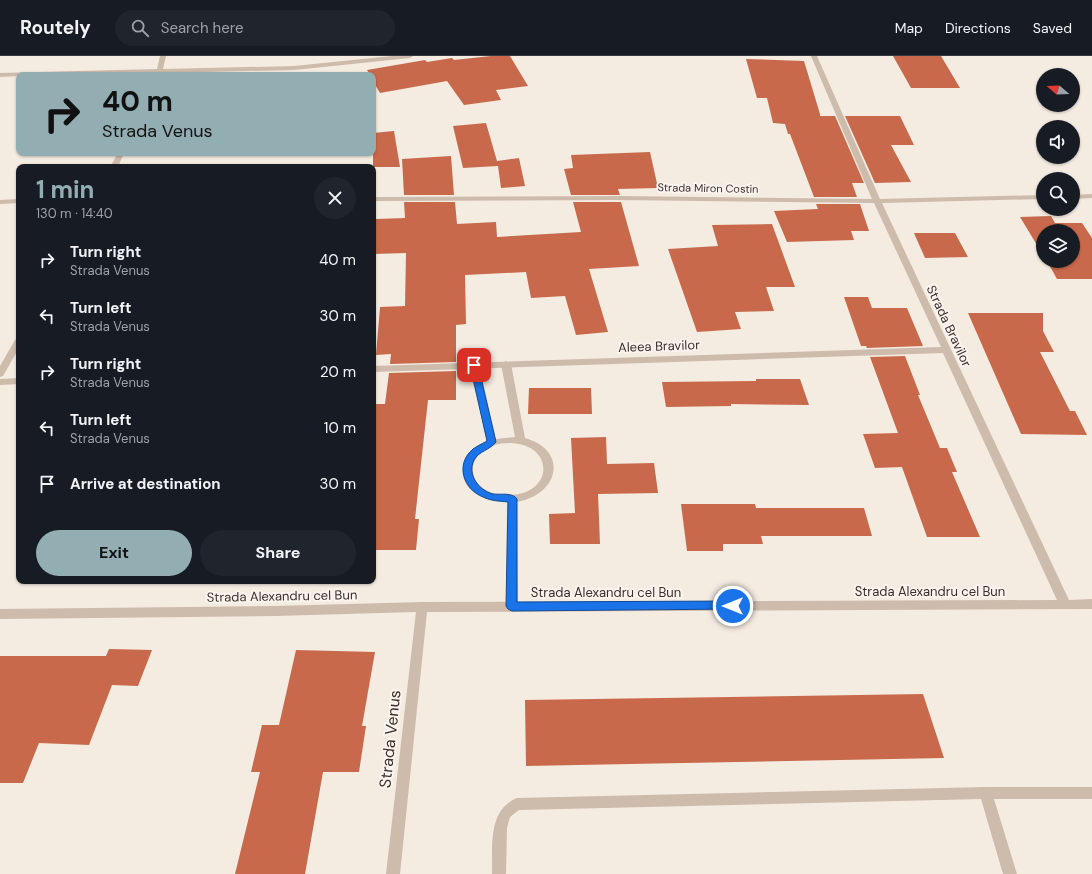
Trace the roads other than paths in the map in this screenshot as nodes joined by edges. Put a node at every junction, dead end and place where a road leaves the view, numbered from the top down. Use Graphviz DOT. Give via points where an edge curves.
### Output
graph roads {
  1 [pos="163,56"];
  2 [pos="410,56"];
  3 [pos="814,56"];
  4 [pos="160,72"];
  5 [pos="187,72"];
  6 [pos="0,75"];
  7 [pos="16,75"];
  8 [pos="1092,196"];
  9 [pos="1036,197"];
  10 [pos="1080,197"];
  11 [pos="376,199"];
  12 [pos="16,201"];
  13 [pos="877,201"];
  14 [pos="0,202"];
  15 [pos="16,345"];
  16 [pos="947,350"];
  17 [pos="506,364"];
  18 [pos="474,365"];
  19 [pos="376,369"];
  20 [pos="0,374"];
  21 [pos="16,381"];
  22 [pos="0,382"];
  23 [pos="521,441"];
  24 [pos="492,442"];
  25 [pos="512,499"];
  26 [pos="1065,604"];
  27 [pos="1092,604"];
  28 [pos="512,606"];
  29 [pos="422,607"];
  30 [pos="0,614"];
  31 [pos="986,793"];
  32 [pos="1092,793"];
  33 [pos="392,874"];
  34 [pos="499,874"];
  35 [pos="1010,874"];
  1 -- 4 [label="street"];
  2 -- 5 [label="street" via="323,66"];
  3 -- 13 [label="street, Strada Bravilor"];
  6 -- 7 [label="street"];
  8 -- 10 [label="street"];
  9 -- 13 [label="street, Strada Miron Costin"];
  11 -- 13 [label="street, Strada Miron Costin"];
  12 -- 14 [label="street"];
  13 -- 16 [label="street, Strada Bravilor"];
  15 -- 20 [label="street"];
  16 -- 17 [label="street, Aleea Bravilor"];
  16 -- 26 [label="street, Strada Bravilor"];
  17 -- 18 [label="street, Aleea Bravilor"];
  17 -- 23 [label="street"];
  18 -- 19 [label="street, Aleea Bravilor"];
  18 -- 24 [label="street"];
  21 -- 22 [label="street"];
  23 -- 24 [label="street"];
  23 -- 25 [label="street" via="531,444 546,455 550,465 549,475 543,486 532,493"];
  24 -- 25 [label="street" via="476,451 469,460 468,478 485,494"];
  25 -- 28 [label="street"];
  26 -- 27 [label="street, Strada Alexandru cel Bun"];
  26 -- 28 [label="street, Strada Alexandru cel Bun"];
  28 -- 29 [label="street, Strada Alexandru cel Bun"];
  29 -- 30 [label="street, Strada Alexandru cel Bun"];
  29 -- 33 [label="street, Strada Venus"];
  31 -- 32 [label="street"];
  31 -- 34 [label="street" via="516,804 505,814 500,828"];
  31 -- 35 [label="street"];
}
